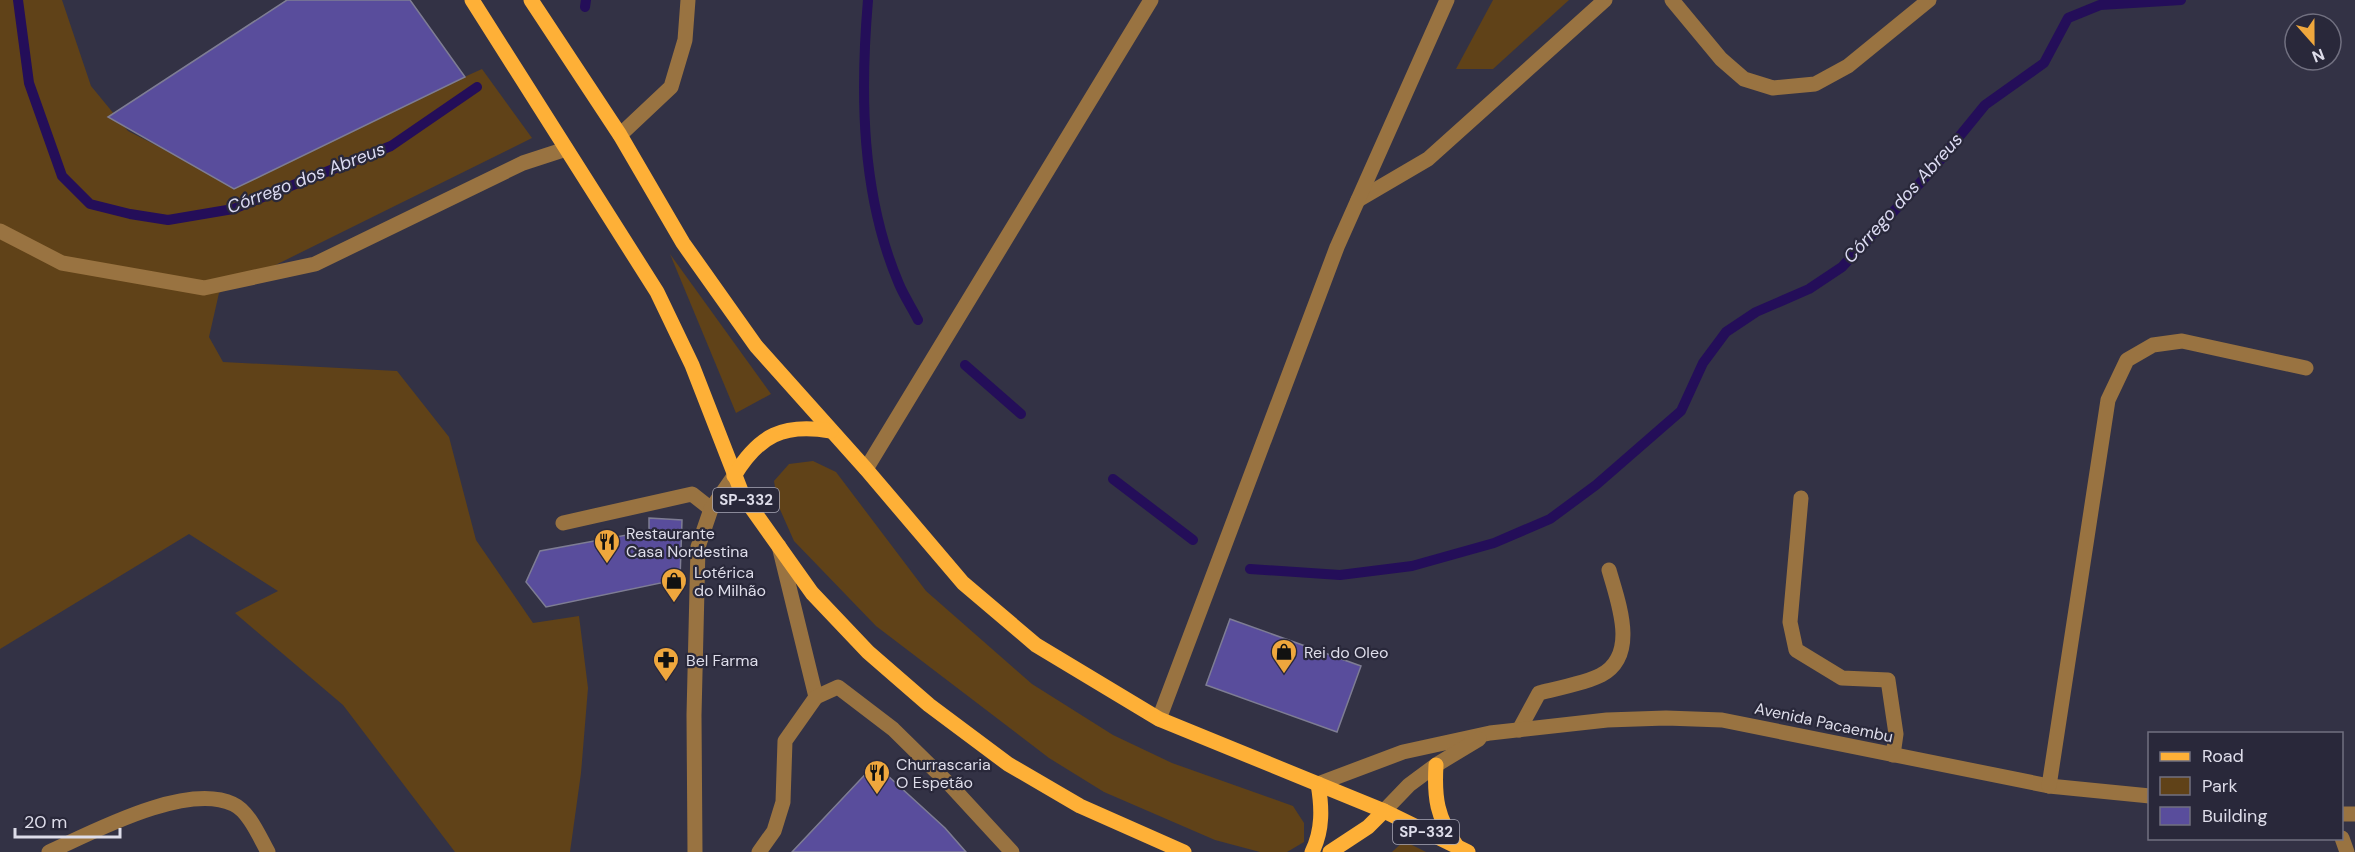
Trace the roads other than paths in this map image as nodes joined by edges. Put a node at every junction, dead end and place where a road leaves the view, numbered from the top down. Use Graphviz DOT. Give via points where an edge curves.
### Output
graph roads {
  1 [pos="472,0"];
  2 [pos="531,0"];
  3 [pos="688,0"];
  4 [pos="1151,0"];
  5 [pos="1447,0"];
  6 [pos="1605,0"];
  7 [pos="1672,0"];
  8 [pos="1929,0"];
  9 [pos="620,135"];
  10 [pos="566,149"];
  11 [pos="1358,200"];
  12 [pos="0,231"];
  13 [pos="2306,368"];
  14 [pos="831,431"];
  15 [pos="866,469"];
  16 [pos="734,476"];
  17 [pos="1801,498"];
  18 [pos="711,509"];
  19 [pos="562,523"];
  20 [pos="778,545"];
  21 [pos="1609,570"];
  22 [pos="816,697"];
  23 [pos="1159,720"];
  24 [pos="1519,730"];
  25 [pos="1490,733"];
  26 [pos="1893,755"];
  27 [pos="1436,765"];
  28 [pos="1318,784"];
  29 [pos="2049,786"];
  30 [pos="2148,796"];
  31 [pos="1384,811"];
  32 [pos="1463,850"];
  33 [pos="49,852"];
  34 [pos="268,852"];
  35 [pos="695,852"];
  36 [pos="759,852"];
  37 [pos="1012,852"];
  38 [pos="1185,852"];
  39 [pos="1312,852"];
  40 [pos="1330,852"];
  1 -- 10 [label="main road, SP-332"];
  2 -- 9 [label="main road, SP-332"];
  3 -- 9 [label="street" via="685,40 671,87"];
  4 -- 15 [label="street"];
  5 -- 11 [label="street"];
  6 -- 11 [label="street" via="1428,159"];
  7 -- 8 [label="street" via="1721,59 1744,79 1773,88 1815,84 1848,66"];
  9 -- 14 [label="main road, SP-332" via="683,243 716,290 756,345"];
  10 -- 12 [label="street" via="523,163 315,264 204,288 62,263"];
  10 -- 16 [label="main road, SP-332" via="657,292 692,365"];
  11 -- 23 [label="street"];
  13 -- 29 [label="street" via="2182,341 2153,345 2127,360 2108,400"];
  14 -- 15 [label="main road, SP-332"];
  14 -- 16 [label="main road" via="793,428 775,433 759,444"];
  15 -- 23 [label="main road, SP-332" via="963,583 1036,645"];
  16 -- 18 [label="street"];
  16 -- 20 [label="main road, SP-332" via="743,496"];
  17 -- 26 [label="street" via="1790,622 1796,650 1842,678 1888,680 1896,734"];
  18 -- 19 [label="street" via="692,494"];
  18 -- 35 [label="street" via="698,547"];
  20 -- 22 [label="street"];
  20 -- 38 [label="main road, SP-332" via="812,593 868,652 929,705 1008,764 1080,806"];
  21 -- 24 [label="street" via="1624,621 1620,658 1602,675 1539,693"];
  22 -- 36 [label="street" via="785,741 783,802 774,831"];
  22 -- 37 [label="street" via="838,687 893,729"];
  23 -- 28 [label="main road, SP-332"];
  24 -- 25 [label="street, Avenida Pacaembu"];
  24 -- 26 [label="street, Avenida Pacaembu" via="1607,720 1722,720"];
  25 -- 27 [label="street"];
  25 -- 28 [label="street, Avenida Pacaembu" via="1402,752"];
  26 -- 29 [label="street, Avenida Pacaembu"];
  27 -- 31 [label="street"];
  27 -- 32 [label="main road" via="1434,792 1438,812 1446,831"];
  28 -- 31 [label="main road, SP-332"];
  28 -- 39 [label="main road" via="1321,824"];
  29 -- 30 [label="street, Avenida Pacaembu"];
  31 -- 32 [label="main road, SP-332"];
  31 -- 40 [label="main road" via="1368,827"];
  33 -- 34 [label="street" via="134,814 183,800 216,799 235,804 254,825"];
}
